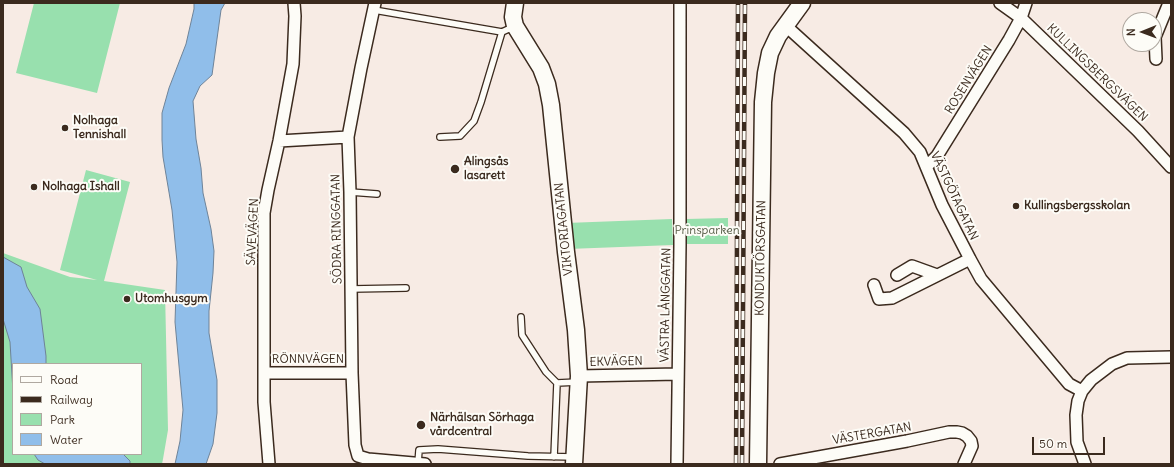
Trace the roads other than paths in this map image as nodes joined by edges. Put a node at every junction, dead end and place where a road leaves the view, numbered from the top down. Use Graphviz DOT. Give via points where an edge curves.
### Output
graph roads {
  1 [pos="294,3"];
  2 [pos="514,3"];
  3 [pos="680,3"];
  4 [pos="802,3"];
  5 [pos="1000,3"];
  6 [pos="1026,3"];
  7 [pos="1169,3"];
  8 [pos="374,6"];
  9 [pos="1021,18"];
  10 [pos="786,26"];
  11 [pos="509,29"];
  12 [pos="1156,59"];
  13 [pos="348,137"];
  14 [pos="440,137"];
  15 [pos="279,141"];
  16 [pos="927,166"];
  17 [pos="1171,167"];
  18 [pos="350,192"];
  19 [pos="377,194"];
  20 [pos="970,259"];
  21 [pos="897,275"];
  22 [pos="937,275"];
  23 [pos="874,285"];
  24 [pos="406,288"];
  25 [pos="351,289"];
  26 [pos="521,317"];
  27 [pos="1171,357"];
  28 [pos="264,373"];
  29 [pos="352,373"];
  30 [pos="678,374"];
  31 [pos="578,379"];
  32 [pos="557,383"];
  33 [pos="1082,391"];
  34 [pos="554,457"];
  35 [pos="574,461"];
  36 [pos="269,464"];
  37 [pos="422,464"];
  38 [pos="677,464"];
  39 [pos="758,464"];
  40 [pos="780,464"];
  41 [pos="964,464"];
  42 [pos="1085,464"];
  1 -- 15 [label="street, SÄVEVÄGEN" via="293,64"];
  2 -- 11 [label="street, VIKTORIAGATAN"];
  3 -- 30 [label="street, VÄSTRA LÅNGGATAN"];
  4 -- 10 [label="street, KONDUKTÖRSGATAN"];
  5 -- 9 [label="street, KULLINGSBERGSVÄGEN"];
  6 -- 9 [label="street, ROSENVÄGEN"];
  7 -- 12 [label="street" via="1155,37"];
  8 -- 11 [label="lane" via="485,29"];
  8 -- 13 [label="street, SÖDRA RINGGATAN"];
  9 -- 16 [label="street, ROSENVÄGEN" via="1010,40 937,156"];
  9 -- 17 [label="street, KULLINGSBERGSVÄGEN" via="1138,131"];
  10 -- 16 [label="street, VÄSTGÖTAGATAN" via="904,133 920,152"];
  10 -- 39 [label="street, KONDUKTÖRSGATAN" via="770,53 763,102"];
  11 -- 14 [label="lane" via="474,121 460,136"];
  11 -- 31 [label="street, VIKTORIAGATAN" via="541,68 547,84 576,330"];
  13 -- 15 [label="street"];
  13 -- 18 [label="street, SÖDRA RINGGATAN"];
  15 -- 28 [label="street, SÄVEVÄGEN" via="264,213"];
  16 -- 20 [label="street, VÄSTGÖTAGATAN" via="942,205"];
  18 -- 19 [label="lane"];
  18 -- 25 [label="street, SÖDRA RINGGATAN"];
  20 -- 22 [label="street"];
  20 -- 33 [label="street, VÄSTGÖTAGATAN" via="985,284 1069,384"];
  21 -- 22 [label="street" via="912,266"];
  22 -- 23 [label="street" via="892,298 879,299"];
  24 -- 25 [label="lane"];
  25 -- 29 [label="street, SÖDRA RINGGATAN"];
  26 -- 32 [label="lane" via="522,335 546,372"];
  27 -- 33 [label="street" via="1127,358 1112,364 1091,380"];
  28 -- 29 [label="street, RÖNNVÄGEN"];
  28 -- 36 [label="street, SÄVEVÄGEN"];
  29 -- 37 [label="street, SÖDRA RINGGATAN" via="355,445 358,456"];
  30 -- 31 [label="street, EKVÄGEN"];
  30 -- 38 [label="street, VÄSTRA LÅNGGATAN"];
  31 -- 32 [label="lane"];
  31 -- 35 [label="street, VIKTORIAGATAN"];
  32 -- 34 [label="lane"];
  33 -- 42 [label="street" via="1076,415 1077,442"];
  34 -- 35 [label="lane"];
  34 -- 37 [label="lane" via="419,450"];
  40 -- 41 [label="street, VÄSTERGATAN" via="949,432 962,433 971,441 972,446"];
}
